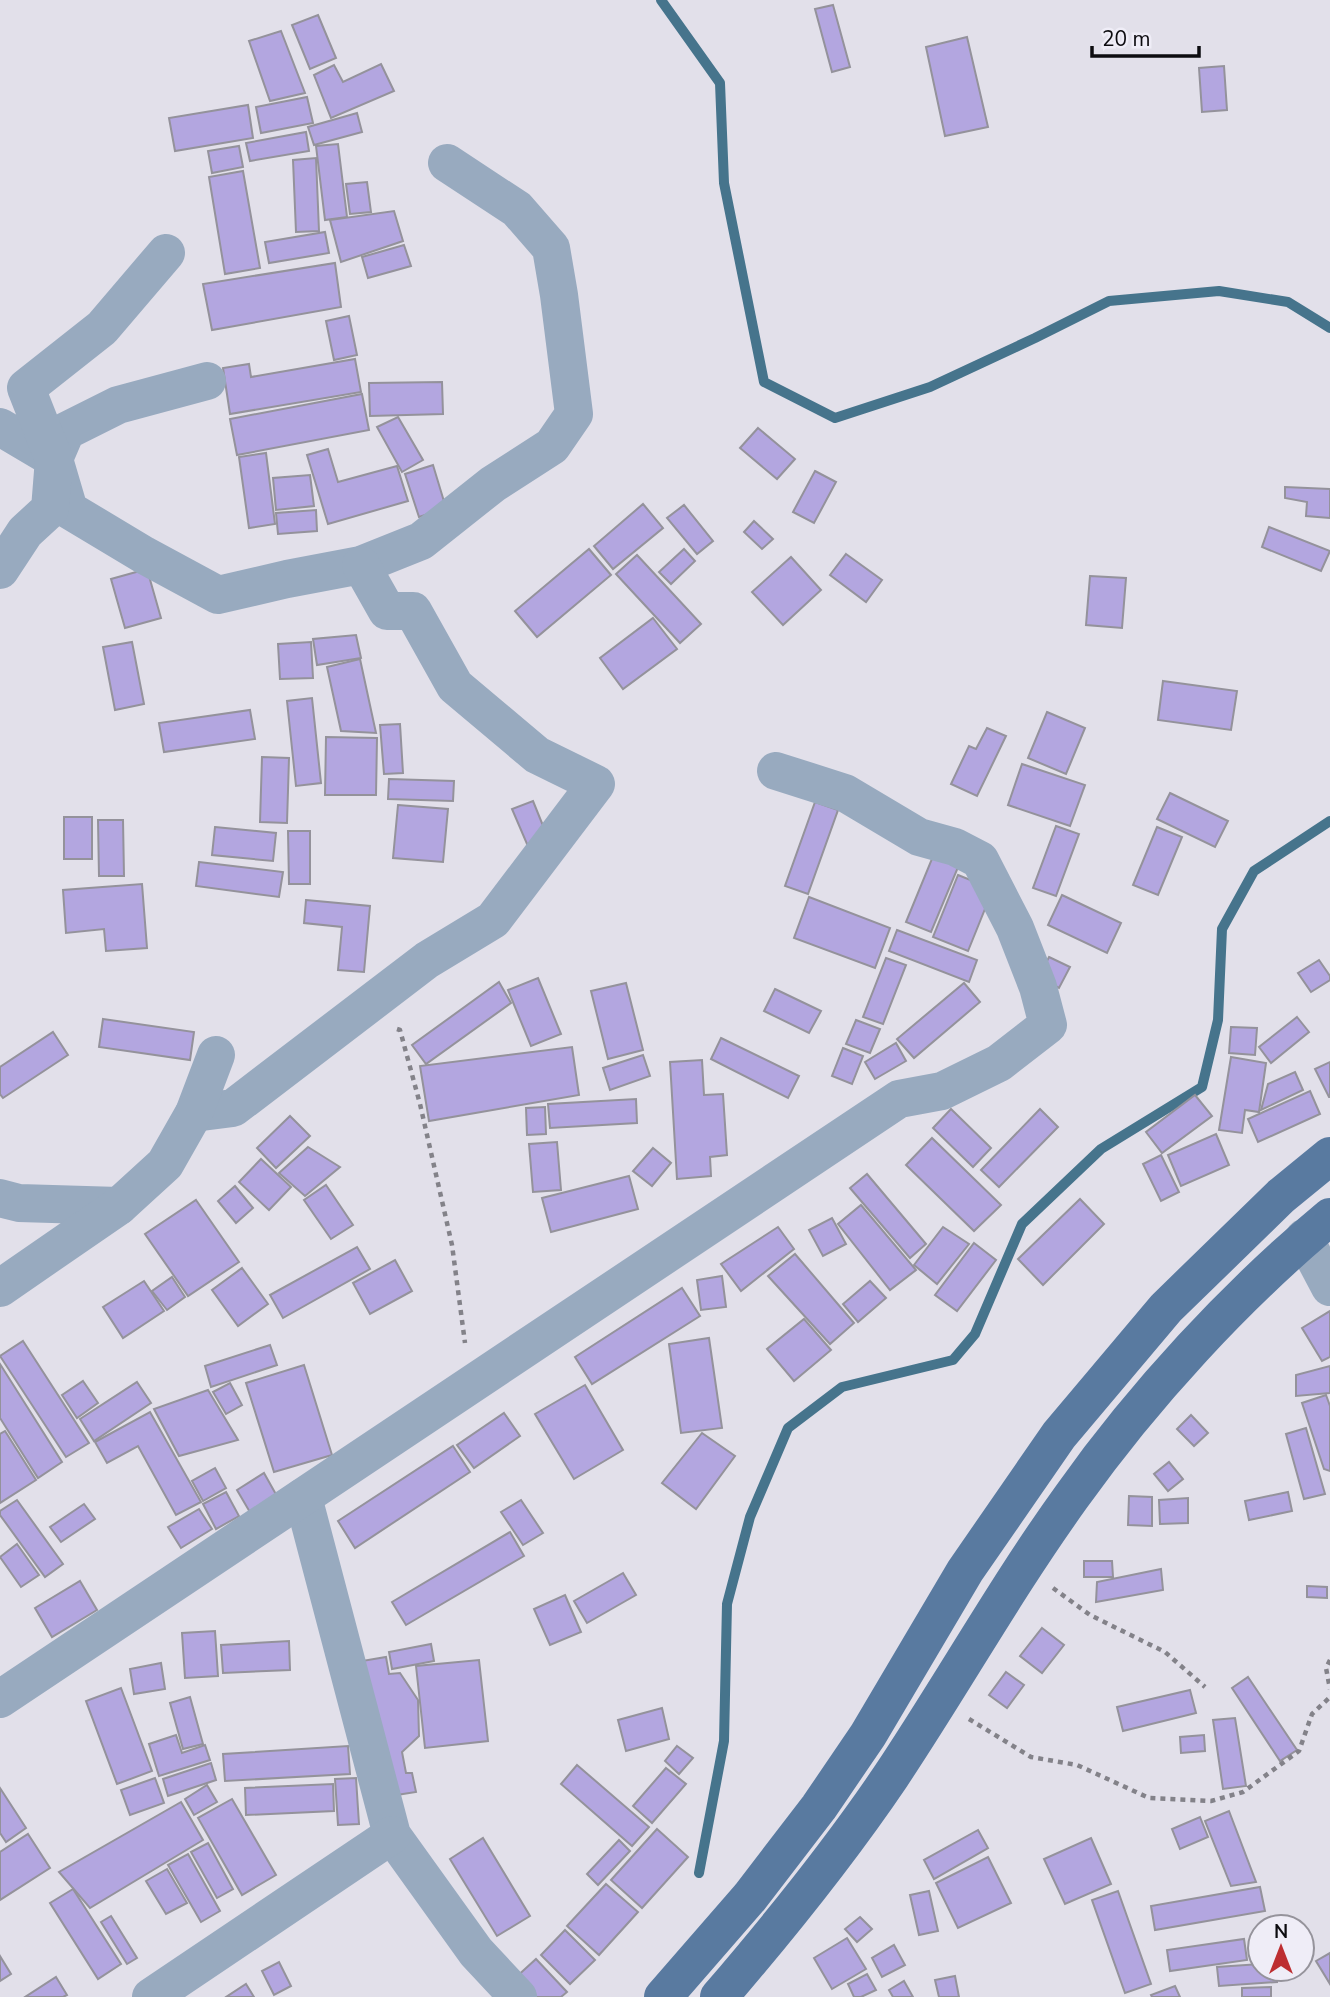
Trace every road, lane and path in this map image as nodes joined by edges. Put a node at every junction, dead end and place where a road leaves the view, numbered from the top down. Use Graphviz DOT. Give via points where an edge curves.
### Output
graph roads {
  1 [pos="447,163"];
  2 [pos="166,253"];
  3 [pos="207,381"];
  4 [pos="0,427"];
  5 [pos="54,459"];
  6 [pos="361,565"];
  7 [pos="0,570"];
  8 [pos="776,771"];
  9 [pos="352,1017"];
  10 [pos="216,1055"];
  11 [pos="194,1113"];
  12 [pos="1330,1156"];
  13 [pos="0,1198"];
  14 [pos="119,1206"];
  15 [pos="1317,1228"];
  16 [pos="1330,1287"];
  17 [pos="0,1288"];
  18 [pos="468,1387"];
  19 [pos="303,1497"];
  20 [pos="1024,1567"];
  21 [pos="1330,1660"];
  22 [pos="1205,1687"];
  23 [pos="1330,1689"];
  24 [pos="1330,1697"];
  25 [pos="940,1698"];
  26 [pos="0,1699"];
  27 [pos="392,1835"];
  28 [pos="151,1997"];
  29 [pos="518,1997"];
  30 [pos="663,1997"];
  31 [pos="719,1997"];
  1 -- 6 [label="street" via="517,209 551,248 574,414 552,446 493,484 421,541"];
  2 -- 5 [label="street" via="102,328 26,388"];
  3 -- 5 [label="street" via="118,405 66,431"];
  4 -- 5 [label="street"];
  5 -- 6 [label="street" via="69,510 218,595"];
  5 -- 7 [label="street" via="50,509 25,532"];
  6 -- 9 [label="street" via="387,611 413,611 455,686 537,755 596,784 493,920 427,960"];
  8 -- 18 [label="street" via="845,793 919,837 980,860 1015,928 1048,1026 999,1063 942,1091 899,1099"];
  9 -- 11 [label="street" via="233,1108"];
  9 -- 18 [label="path" via="400,1030 452,1245"];
  10 -- 11 [label="street"];
  11 -- 14 [label="street" via="165,1164"];
  12 -- 30 [label="main road" via="1281,1196 1166,1308 1059,1435 965,1571 868,1735 819,1807 750,1897"];
  13 -- 14 [label="street" via="19,1203"];
  14 -- 17 [label="street"];
  15 -- 16 [label="street"];
  15 -- 20 [label="main road" via="1216,1323 1142,1406 1073,1494"];
  18 -- 19 [label="street"];
  19 -- 26 [label="street"];
  19 -- 27 [label="street"];
  20 -- 22 [label="path" via="1090,1615 1166,1652"];
  20 -- 25 [label="main road"];
  21 -- 23 [label="path" via="1326,1668"];
  24 -- 25 [label="path" via="1312,1714 1299,1751 1243,1792 1211,1801 1149,1798 1077,1765 1031,1757"];
  25 -- 31 [label="main road" via="891,1776 799,1903"];
  27 -- 28 [label="street"];
  27 -- 29 [label="street" via="476,1952"];
}
